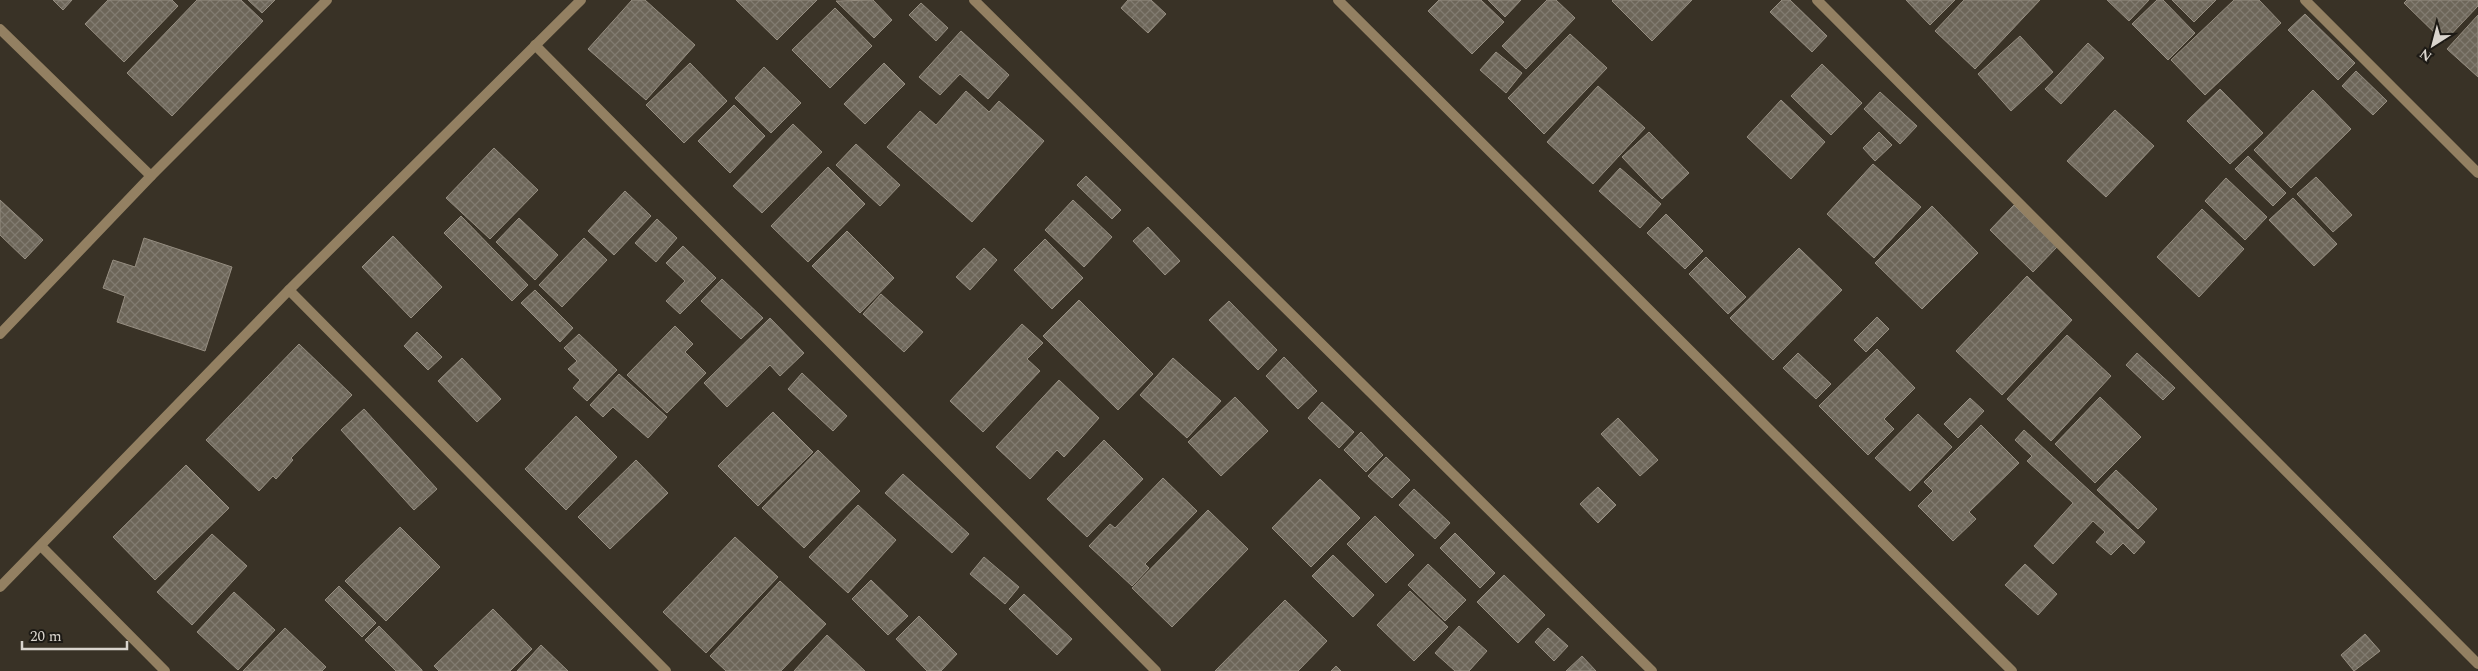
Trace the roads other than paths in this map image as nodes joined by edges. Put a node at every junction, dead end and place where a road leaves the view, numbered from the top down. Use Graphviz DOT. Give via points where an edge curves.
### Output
graph roads {
  1 [pos="327,0"];
  2 [pos="580,0"];
  3 [pos="974,0"];
  4 [pos="1338,0"];
  5 [pos="1817,0"];
  6 [pos="2305,0"];
  7 [pos="0,29"];
  8 [pos="535,45"];
  9 [pos="2478,173"];
  10 [pos="151,176"];
  11 [pos="289,290"];
  12 [pos="0,334"];
  13 [pos="41,546"];
  14 [pos="0,587"];
  15 [pos="2478,664"];
  16 [pos="164,671"];
  17 [pos="666,671"];
  18 [pos="1156,671"];
  19 [pos="1652,671"];
  20 [pos="2012,671"];
  1 -- 10 [label="street"];
  2 -- 8 [label="street"];
  3 -- 19 [label="street"];
  4 -- 20 [label="street"];
  5 -- 15 [label="street"];
  6 -- 9 [label="street"];
  7 -- 10 [label="street"];
  8 -- 11 [label="street"];
  8 -- 18 [label="street"];
  10 -- 12 [label="street"];
  11 -- 13 [label="street"];
  11 -- 17 [label="street"];
  13 -- 14 [label="street"];
  13 -- 16 [label="street"];
}
